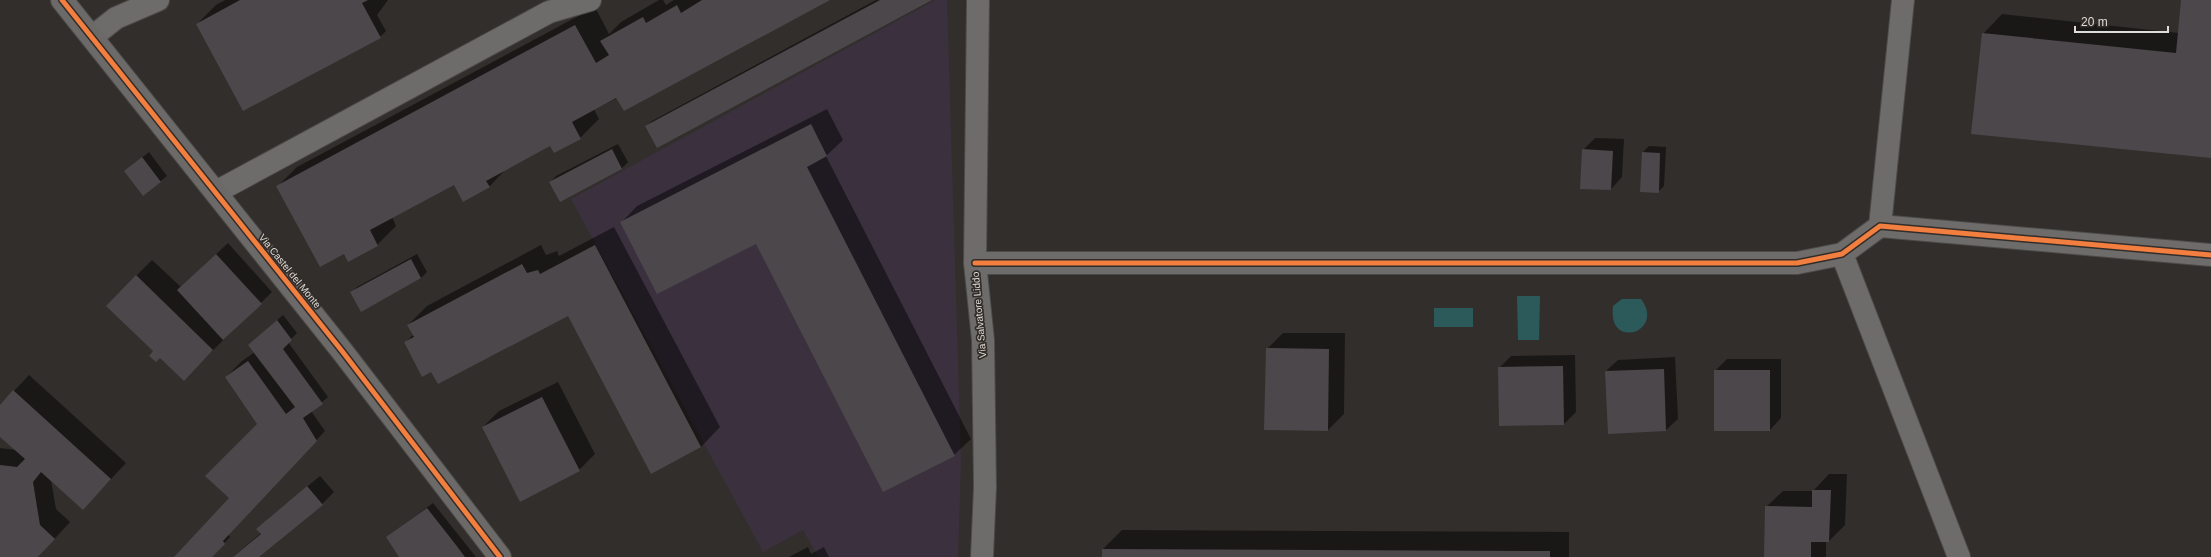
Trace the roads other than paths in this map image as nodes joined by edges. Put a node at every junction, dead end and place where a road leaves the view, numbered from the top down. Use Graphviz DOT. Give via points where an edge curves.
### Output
graph roads {
  1 [pos="62,0"];
  2 [pos="158,0"];
  3 [pos="590,0"];
  4 [pos="978,0"];
  5 [pos="1903,0"];
  6 [pos="92,37"];
  7 [pos="216,192"];
  8 [pos="1880,226"];
  9 [pos="1842,254"];
  10 [pos="2211,255"];
  11 [pos="975,263"];
  12 [pos="500,557"];
  13 [pos="982,557"];
  14 [pos="1959,557"];
  1 -- 6 [label="main road, Via Castel del Monte"];
  2 -- 6 [label="street" via="116,18"];
  3 -- 7 [label="street" via="549,12"];
  4 -- 11 [label="street, Via Salvatore Liddo"];
  5 -- 8 [label="street"];
  6 -- 7 [label="main road, Via Castel del Monte"];
  7 -- 12 [label="main road, Via Castel del Monte"];
  8 -- 9 [label="street"];
  8 -- 10 [label="street"];
  9 -- 11 [label="street" via="1798,263"];
  9 -- 14 [label="street"];
  11 -- 13 [label="street, Via Salvatore Liddo" via="983,340 985,487"];
}
